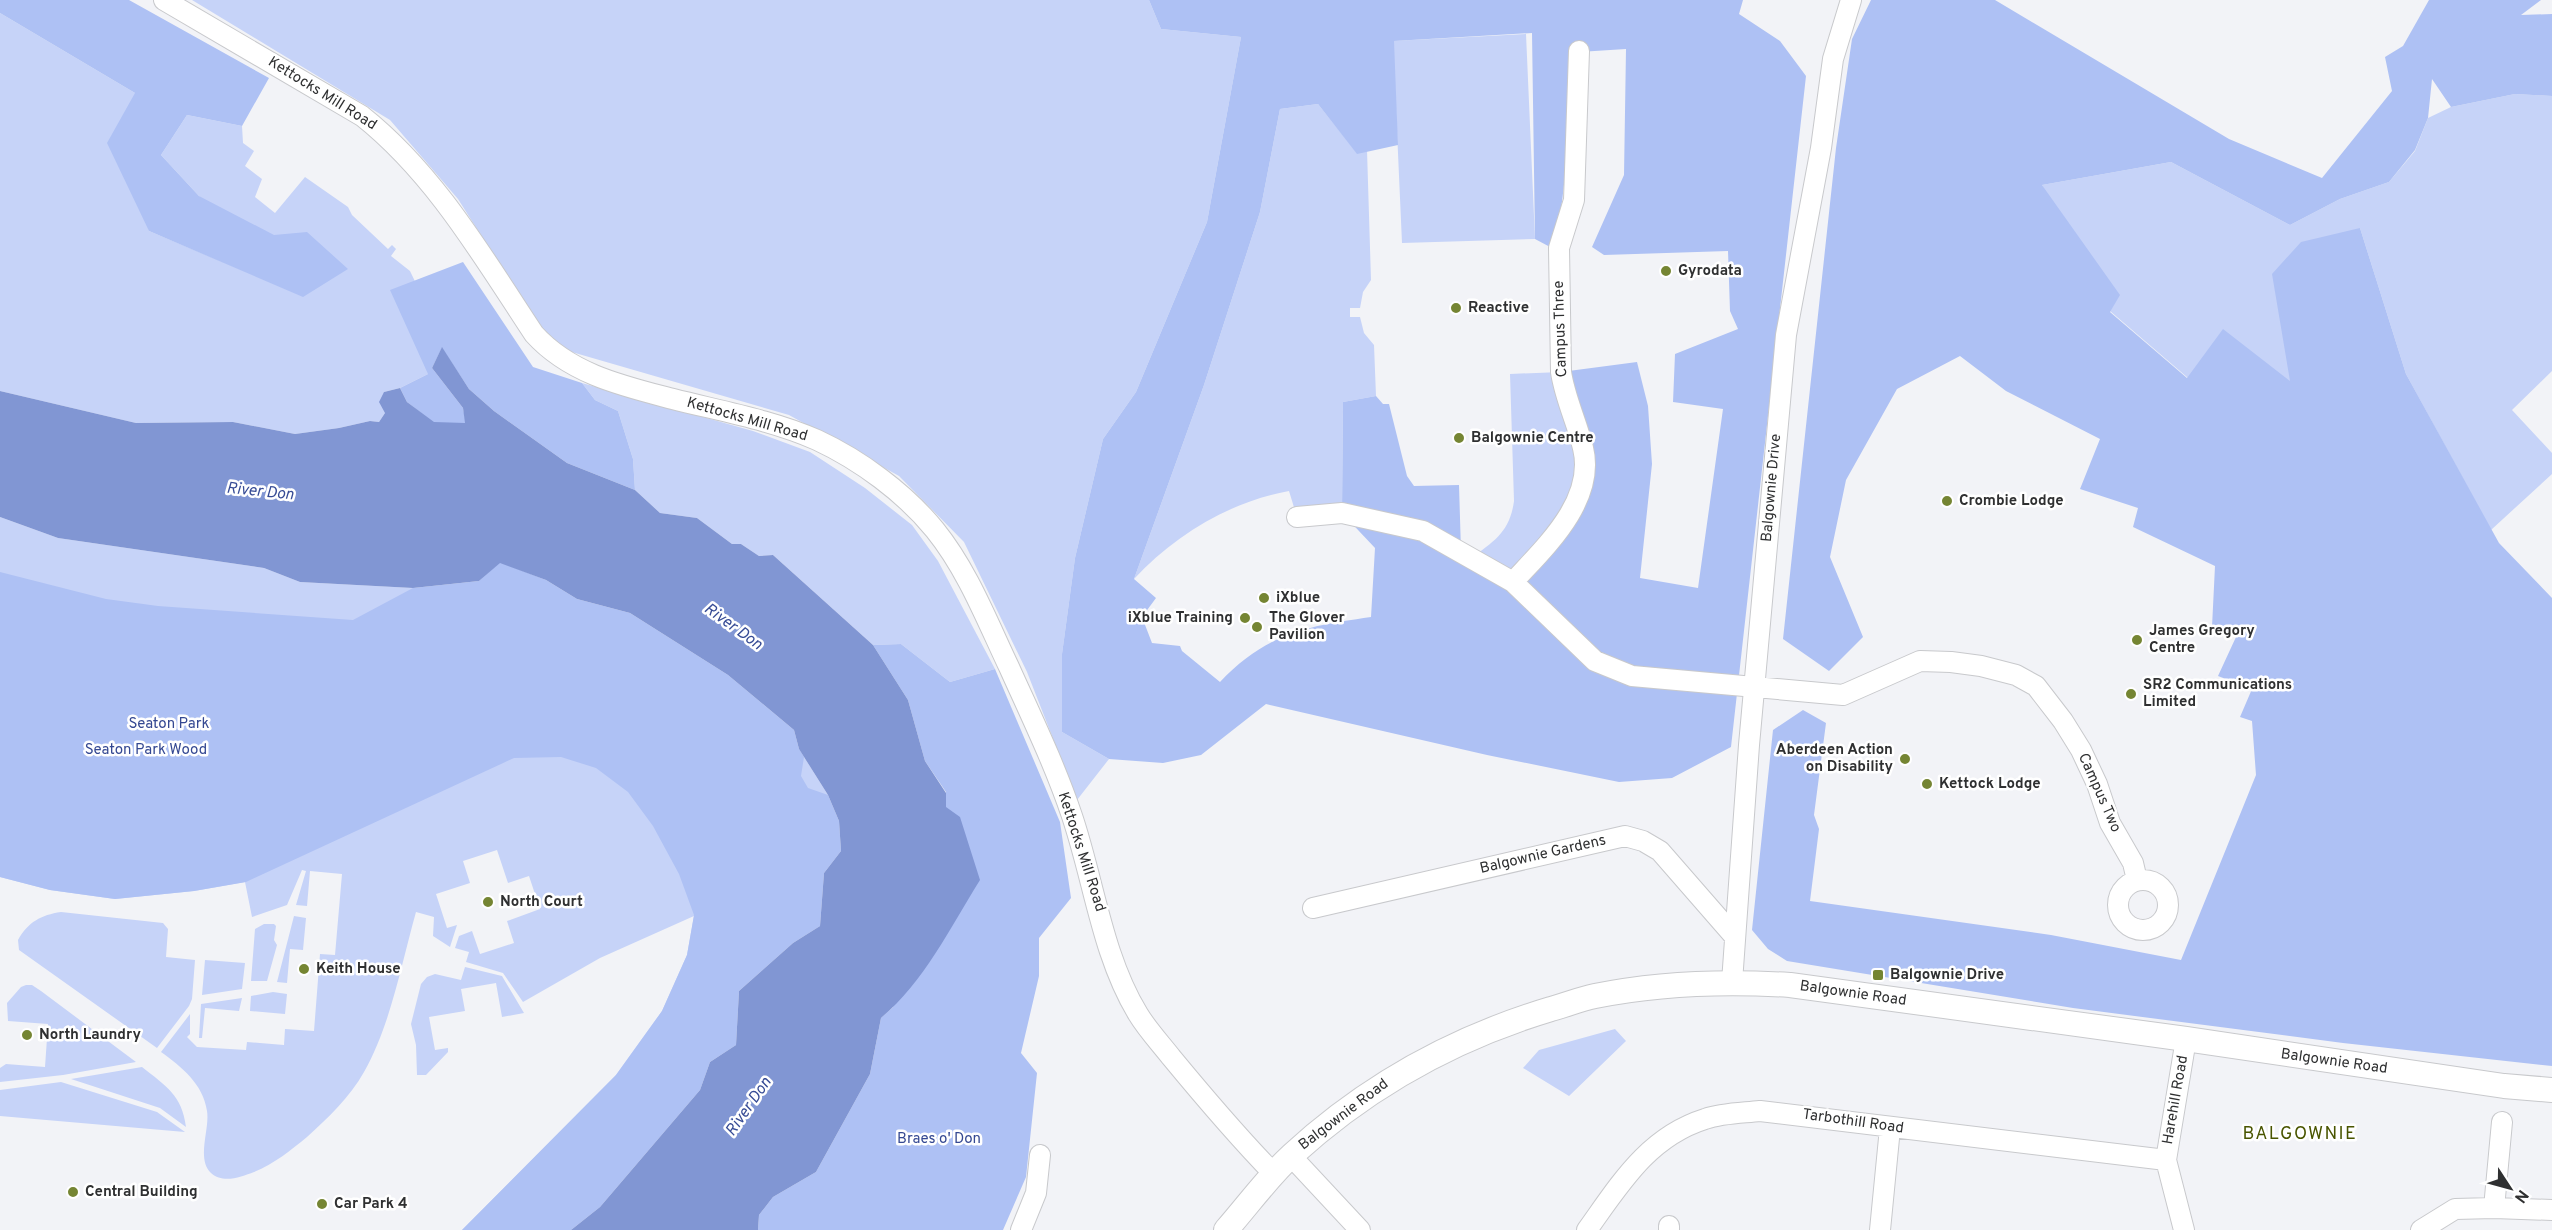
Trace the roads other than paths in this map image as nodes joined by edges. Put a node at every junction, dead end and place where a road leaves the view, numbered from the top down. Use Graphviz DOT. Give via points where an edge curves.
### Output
graph roads {
  1 [pos="164,0"];
  2 [pos="1851,0"];
  3 [pos="1579,51"];
  4 [pos="1297,517"];
  5 [pos="1513,582"];
  6 [pos="1754,688"];
  7 [pos="2138,880"];
  8 [pos="1313,908"];
  9 [pos="1735,937"];
  10 [pos="1732,982"];
  11 [pos="2186,1039"];
  12 [pos="2552,1090"];
  13 [pos="2502,1122"];
  14 [pos="1890,1128"];
  15 [pos="1040,1155"];
  16 [pos="1291,1156"];
  17 [pos="2166,1160"];
  18 [pos="1274,1174"];
  19 [pos="2494,1208"];
  20 [pos="2552,1210"];
  21 [pos="1021,1230"];
  22 [pos="1226,1230"];
  23 [pos="1360,1230"];
  24 [pos="1587,1230"];
  25 [pos="1880,1230"];
  26 [pos="2184,1230"];
  27 [pos="2421,1230"];
  1 -- 18 [label="street, Kettocks Mill Road" via="362,116 386,135 447,205 545,347 612,383 762,422 815,440 868,470 904,498 935,530 979,602 1072,814 1116,969 1138,1015 1214,1110"];
  2 -- 6 [label="street, Balgownie Drive" via="1833,59 1821,148 1786,335"];
  3 -- 5 [label="street, Campus Three" via="1574,200 1559,248 1561,372 1584,450 1584,476 1574,508"];
  4 -- 5 [label="street" via="1342,513 1423,531"];
  5 -- 6 [label="street" via="1595,661 1632,676"];
  6 -- 7 [label="street, Campus Two" via="1843,695 1920,661 1981,666 2016,675 2036,686 2081,750"];
  6 -- 9 [label="street, Balgownie Drive"];
  8 -- 9 [label="street, Balgownie Gardens" via="1624,836 1660,851"];
  9 -- 10 [label="street, Balgownie Drive"];
  10 -- 11 [label="street, Balgownie Road" via="1790,985"];
  10 -- 16 [label="street, Balgownie Road" via="1594,996 1504,1023 1422,1061 1371,1091"];
  11 -- 12 [label="street, Balgownie Road"];
  11 -- 17 [label="street, Harehill Road"];
  13 -- 19 [label="street"];
  14 -- 17 [label="street, Tarbothill Road"];
  14 -- 24 [label="street, Tarbothill Road" via="1760,1111 1707,1118 1675,1131 1645,1154"];
  14 -- 25 [label="street"];
  15 -- 21 [label="street" via="1036,1193"];
  16 -- 18 [label="street, Balgownie Road"];
  16 -- 23 [label="street"];
  17 -- 26 [label="street, Harehill Road"];
  18 -- 22 [label="street, Balgownie Road"];
  19 -- 20 [label="street"];
  19 -- 27 [label="street" via="2455,1209"];
}
